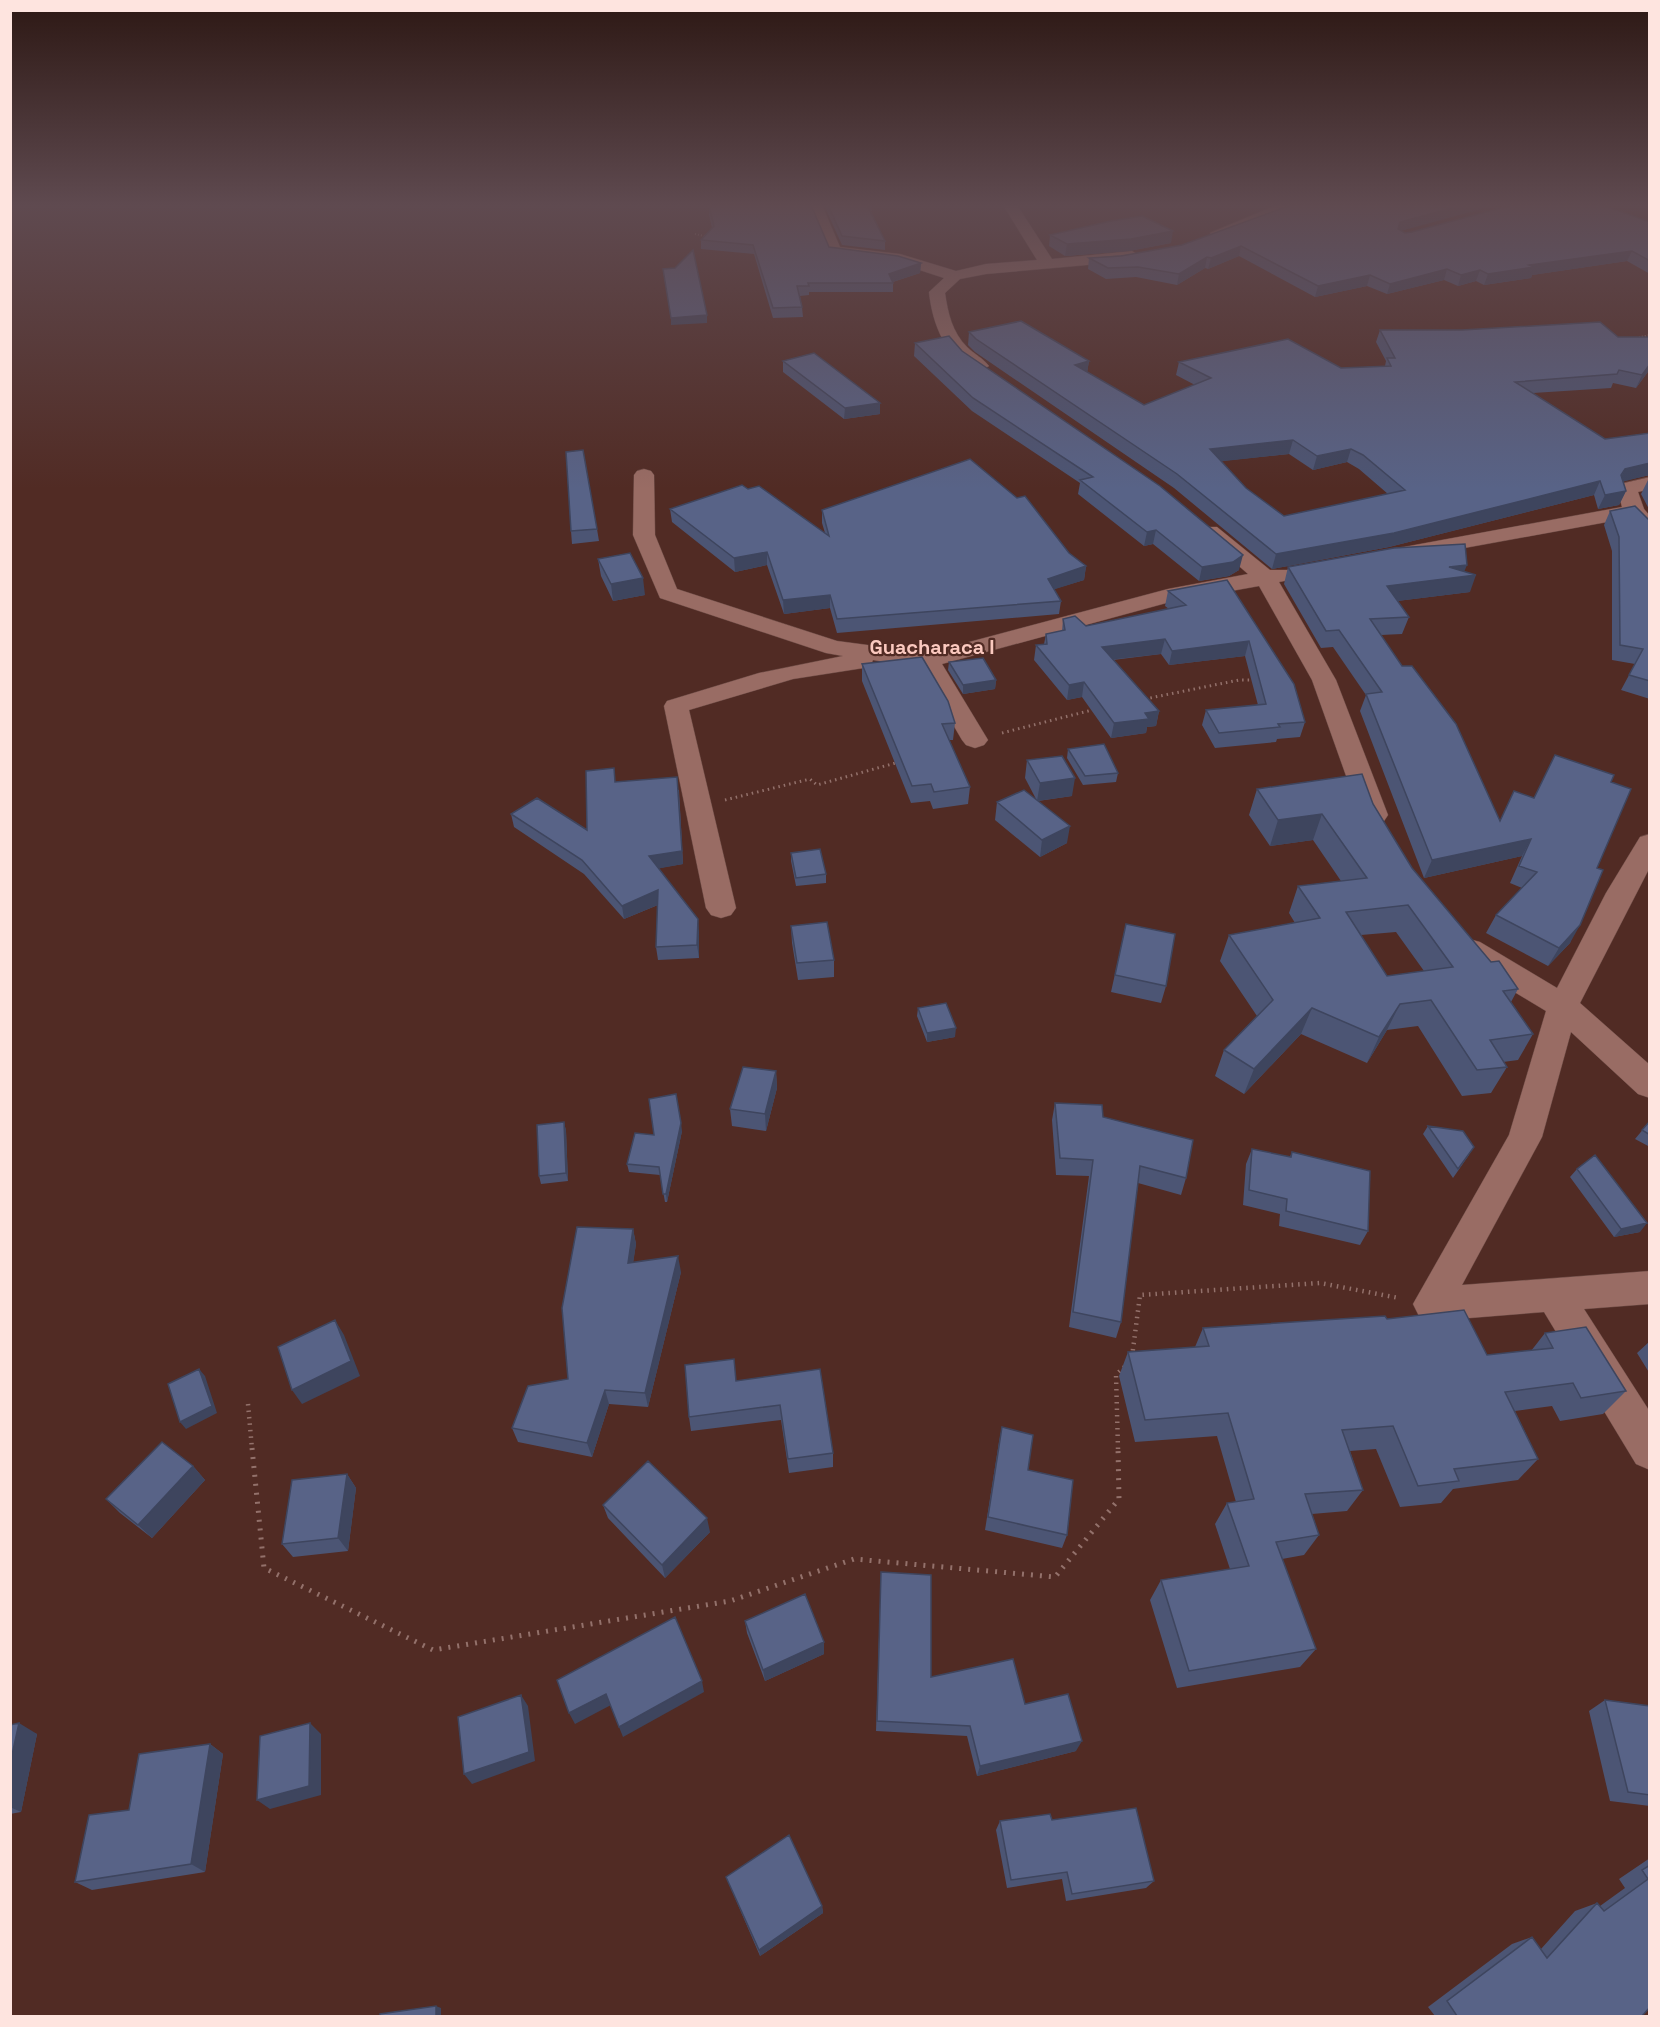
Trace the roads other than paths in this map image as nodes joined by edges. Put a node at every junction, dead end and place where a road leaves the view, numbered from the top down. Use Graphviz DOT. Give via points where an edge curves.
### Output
graph roads {
  1 [pos="938,300"];
  2 [pos="996,377"];
  3 [pos="644,475"];
  4 [pos="1650,483"];
  5 [pos="1634,511"];
  6 [pos="1193,517"];
  7 [pos="1650,529"];
  8 [pos="1381,557"];
  9 [pos="1301,572"];
  10 [pos="1266,578"];
  11 [pos="928,660"];
  12 [pos="975,740"];
  13 [pos="1384,839"];
  14 [pos="1650,843"];
  15 [pos="1635,893"];
  16 [pos="721,908"];
  17 [pos="1456,937"];
  18 [pos="1563,1006"];
  19 [pos="1650,1085"];
  20 [pos="1650,1287"];
  21 [pos="1554,1294"];
  22 [pos="1650,1450"];
  1 -- 2 [label="street" via="945,333 968,358"];
  3 -- 11 [label="street" via="644,535 668,593 834,648"];
  4 -- 5 [label="street" via="1627,488"];
  5 -- 7 [label="street"];
  5 -- 8 [label="street"];
  6 -- 10 [label="street"];
  9 -- 10 [label="street"];
  10 -- 11 [label="street" via="1168,596"];
  10 -- 13 [label="street" via="1324,680"];
  11 -- 12 [label="street"];
  11 -- 16 [label="street" via="843,663 763,680 676,706"];
  14 -- 15 [label="street"];
  15 -- 18 [label="street"];
  17 -- 18 [label="street" via="1463,946"];
  18 -- 19 [label="street"];
  18 -- 21 [label="street" via="1525,1137 1432,1304"];
  20 -- 21 [label="street"];
  21 -- 22 [label="street"];
}
